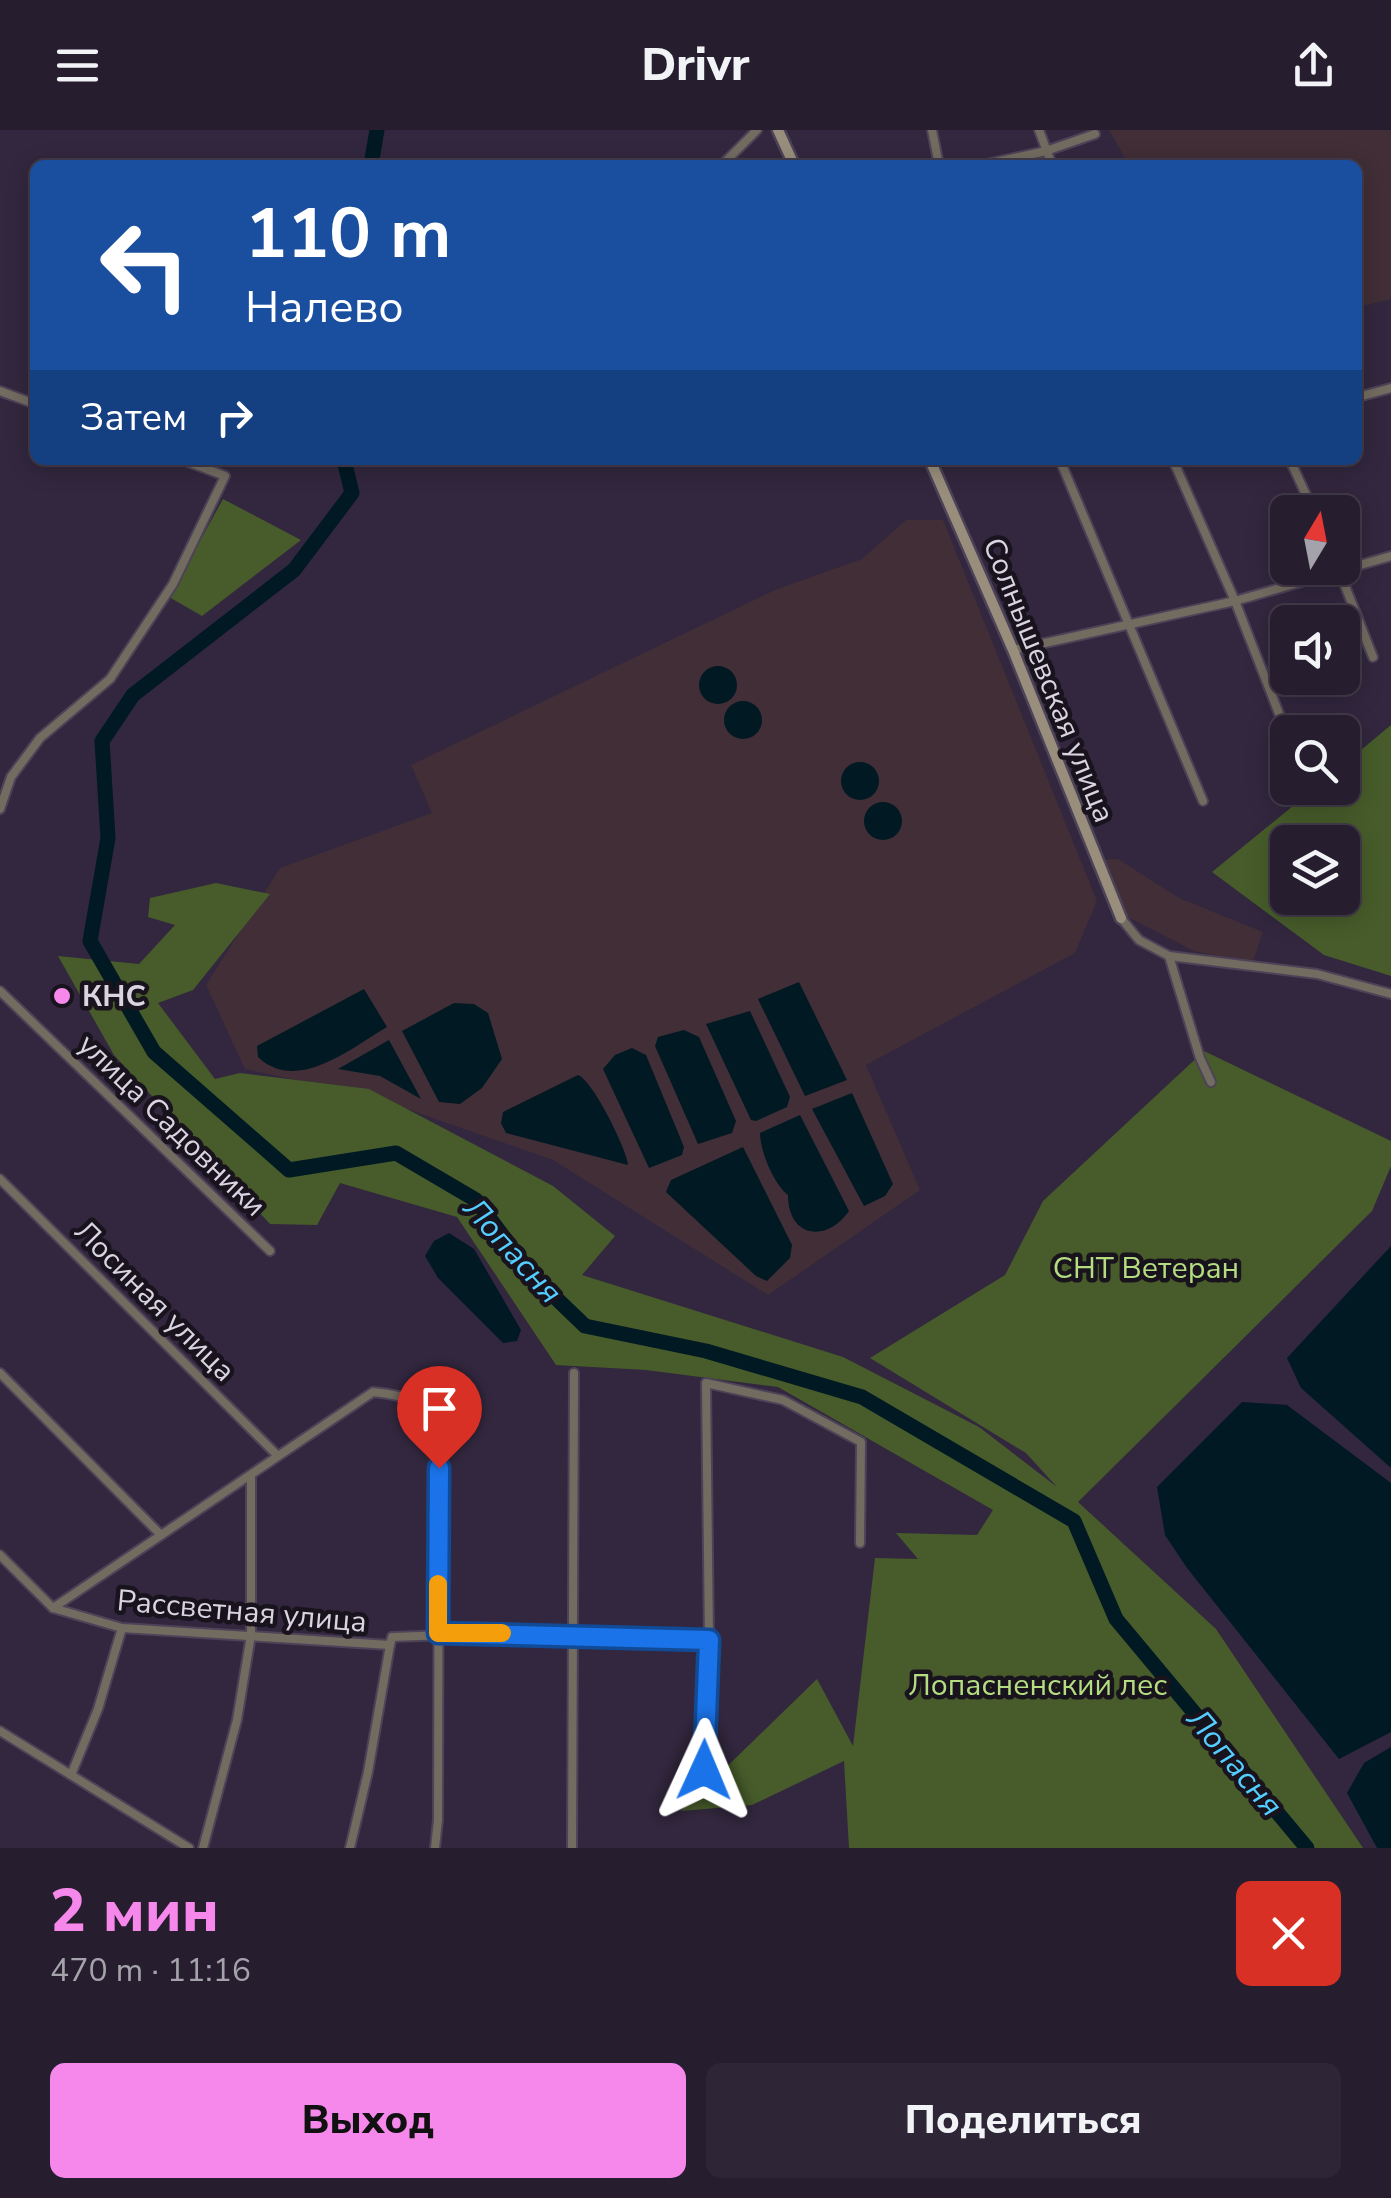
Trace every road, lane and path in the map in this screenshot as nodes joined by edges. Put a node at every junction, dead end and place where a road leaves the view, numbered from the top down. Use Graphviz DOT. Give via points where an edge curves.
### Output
graph roads {
  1 [pos="757,130"];
  2 [pos="778,130"];
  3 [pos="932,130"];
  4 [pos="1039,130"];
  5 [pos="1096,134"];
  6 [pos="1046,151"];
  7 [pos="727,160"];
  8 [pos="792,160"];
  9 [pos="937,160"];
  10 [pos="1005,160"];
  11 [pos="1050,160"];
  12 [pos="1391,388"];
  13 [pos="0,391"];
  14 [pos="1362,396"];
  15 [pos="30,402"];
  16 [pos="196,465"];
  17 [pos="932,465"];
  18 [pos="1062,465"];
  19 [pos="1175,465"];
  20 [pos="1292,465"];
  21 [pos="1306,495"];
  22 [pos="1391,556"];
  23 [pos="1360,563"];
  24 [pos="1285,585"];
  25 [pos="1346,585"];
  26 [pos="1235,601"];
  27 [pos="1128,624"];
  28 [pos="1013,650"];
  29 [pos="1373,656"];
  30 [pos="1280,715"];
  31 [pos="1203,801"];
  32 [pos="0,808"];
  33 [pos="1121,918"];
  34 [pos="1169,956"];
  35 [pos="0,991"];
  36 [pos="1391,994"];
  37 [pos="1210,1082"];
  38 [pos="0,1179"];
  39 [pos="270,1251"];
  40 [pos="0,1372"];
  41 [pos="574,1372"];
  42 [pos="278,1456"];
  43 [pos="250,1476"];
  44 [pos="162,1535"];
  45 [pos="860,1544"];
  46 [pos="0,1556"];
  47 [pos="53,1608"];
  48 [pos="122,1628"];
  49 [pos="438,1633"];
  50 [pos="251,1635"];
  51 [pos="574,1637"];
  52 [pos="709,1640"];
  53 [pos="390,1645"];
  54 [pos="0,1731"];
  55 [pos="704,1770"];
  56 [pos="71,1775"];
  57 [pos="189,1848"];
  58 [pos="203,1848"];
  59 [pos="350,1848"];
  60 [pos="435,1848"];
  61 [pos="572,1848"];
  1 -- 7 [label="street"];
  2 -- 8 [label="street"];
  3 -- 9 [label="street"];
  4 -- 6 [label="street"];
  5 -- 6 [label="street"];
  6 -- 10 [label="street"];
  6 -- 11 [label="street"];
  12 -- 14 [label="street"];
  13 -- 15 [label="street"];
  16 -- 32 [label="street" via="225,476 173,584 110,678 40,738"];
  17 -- 28 [label="street, Солнышевская улица"];
  18 -- 27 [label="street"];
  19 -- 26 [label="street"];
  20 -- 21 [label="street"];
  22 -- 23 [label="street"];
  24 -- 26 [label="street"];
  25 -- 29 [label="street"];
  26 -- 27 [label="street"];
  26 -- 30 [label="street"];
  27 -- 28 [label="street"];
  27 -- 31 [label="street"];
  28 -- 33 [label="street, Солнышевская улица"];
  33 -- 34 [label="street" via="1139,940"];
  34 -- 36 [label="street" via="1317,974"];
  34 -- 37 [label="street"];
  35 -- 39 [label="street, улица Садовники"];
  38 -- 42 [label="street, Лосиная улица"];
  40 -- 44 [label="street"];
  41 -- 51 [label="street"];
  42 -- 43 [label="street"];
  42 -- 49 [label="street" via="373,1392 399,1394 430,1409 439,1428"];
  43 -- 44 [label="street"];
  43 -- 50 [label="street"];
  44 -- 47 [label="street"];
  45 -- 52 [label="street" via="861,1442 783,1400 706,1383"];
  46 -- 47 [label="street, Рассветная улица"];
  47 -- 48 [label="street, Рассветная улица"];
  48 -- 50 [label="street, Рассветная улица"];
  48 -- 56 [label="street"];
  49 -- 51 [label="street"];
  49 -- 53 [label="street, Рассветная улица" via="392,1636"];
  49 -- 60 [label="street"];
  50 -- 53 [label="street, Рассветная улица"];
  50 -- 58 [label="street" via="237,1720"];
  51 -- 52 [label="street"];
  51 -- 61 [label="street"];
  52 -- 55 [label="street"];
  53 -- 59 [label="street"];
  54 -- 56 [label="street"];
  56 -- 57 [label="street"];
}
